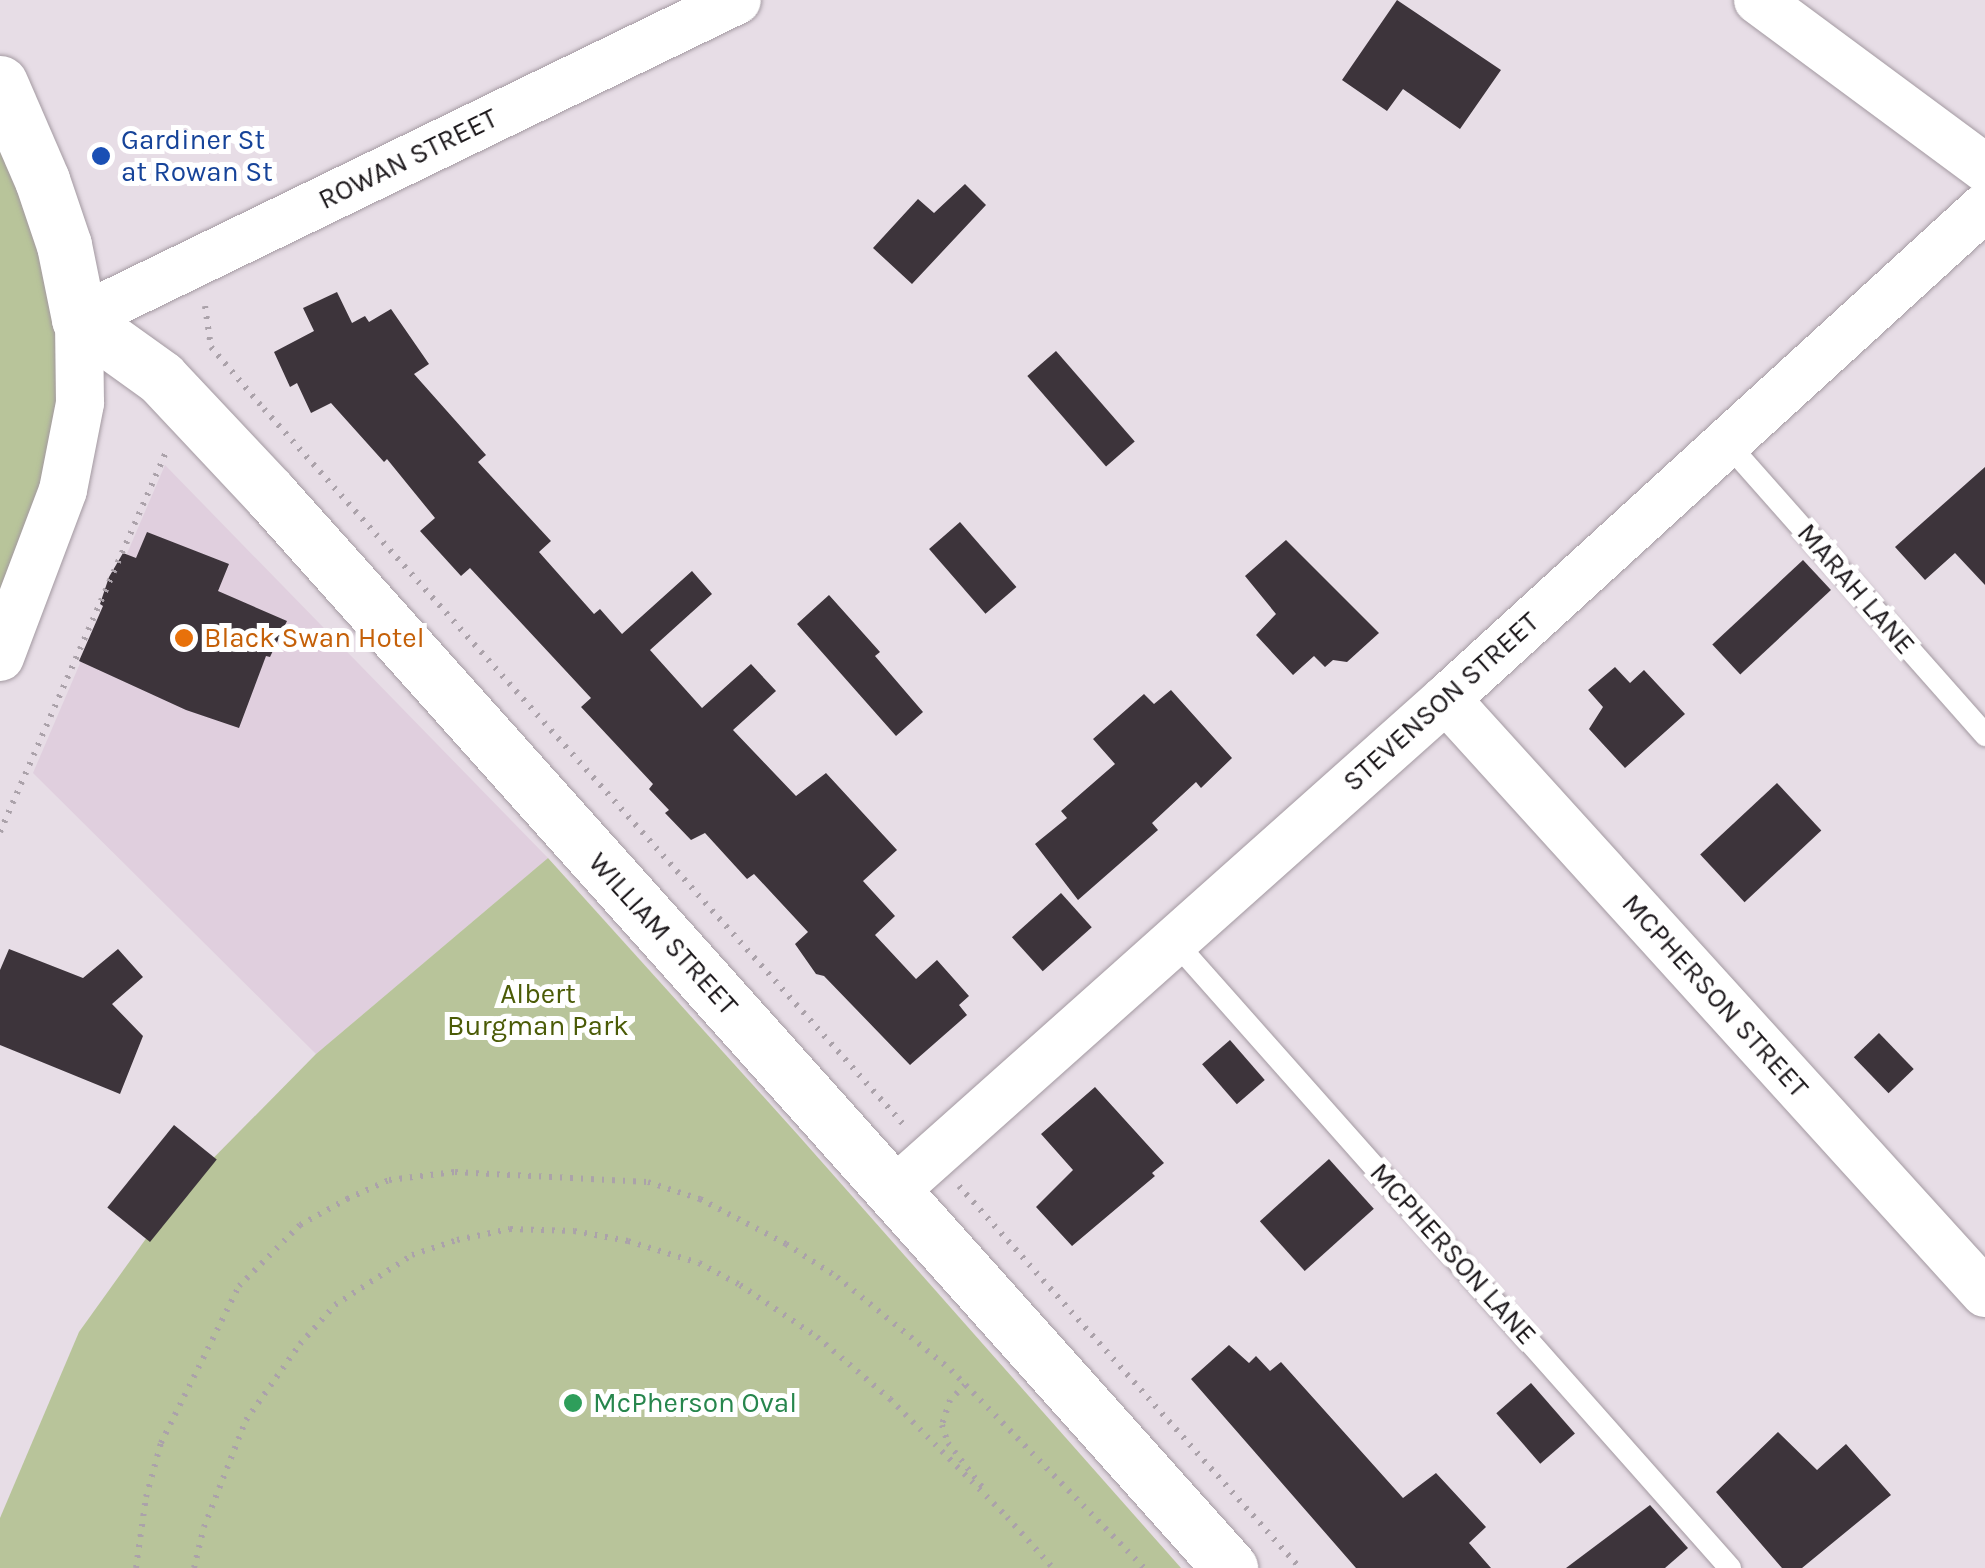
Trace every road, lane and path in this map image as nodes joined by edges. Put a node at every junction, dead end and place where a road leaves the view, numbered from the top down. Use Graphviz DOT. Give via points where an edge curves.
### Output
graph roads {
  1 [pos="736,0"];
  2 [pos="1758,0"];
  3 [pos="0,84"];
  4 [pos="1985,168"];
  5 [pos="1985,207"];
  6 [pos="198,260"];
  7 [pos="78,319"];
  8 [pos="201,420"];
  9 [pos="1727,442"];
  10 [pos="0,657"];
  11 [pos="1446,700"];
  12 [pos="1985,735"];
  13 [pos="0,832"];
  14 [pos="1174,941"];
  15 [pos="913,1174"];
  16 [pos="1985,1293"];
  17 [pos="965,1385"];
  18 [pos="1007,1517"];
  19 [pos="136,1568"];
  20 [pos="194,1568"];
  21 [pos="1053,1568"];
  22 [pos="1144,1568"];
  23 [pos="1230,1568"];
  24 [pos="1300,1568"];
  25 [pos="1730,1568"];
  1 -- 6 [label="street, ROWAN STREET"];
  2 -- 4 [label="street"];
  3 -- 7 [label="street" via="64,245"];
  5 -- 9 [label="street, STEVENSON STREET"];
  6 -- 7 [label="street, ROWAN STREET"];
  6 -- 15 [label="path" via="212,348"];
  7 -- 8 [label="street, WILLIAM STREET" via="162,378"];
  7 -- 10 [label="street" via="80,402 63,490"];
  8 -- 13 [label="path" via="166,452"];
  8 -- 15 [label="street, WILLIAM STREET"];
  9 -- 11 [label="street, STEVENSON STREET"];
  9 -- 12 [label="lane, MARAH LANE"];
  11 -- 14 [label="street, STEVENSON STREET"];
  11 -- 16 [label="street, MCPHERSON STREET"];
  14 -- 15 [label="street, STEVENSON STREET"];
  14 -- 25 [label="lane, MCPHERSON LANE"];
  15 -- 23 [label="street, WILLIAM STREET"];
  15 -- 24 [label="path"];
  17 -- 18 [label="path" via="950,1400 942,1425 960,1460"];
  17 -- 19 [label="path" via="837,1277 700,1199 648,1182 593,1178 455,1172 389,1180 300,1224 239,1286 162,1442"];
  17 -- 22 [label="path"];
  18 -- 20 [label="path" via="890,1400 740,1285 628,1241 510,1230 412,1255 335,1304 246,1420"];
  18 -- 21 [label="path"];
}
